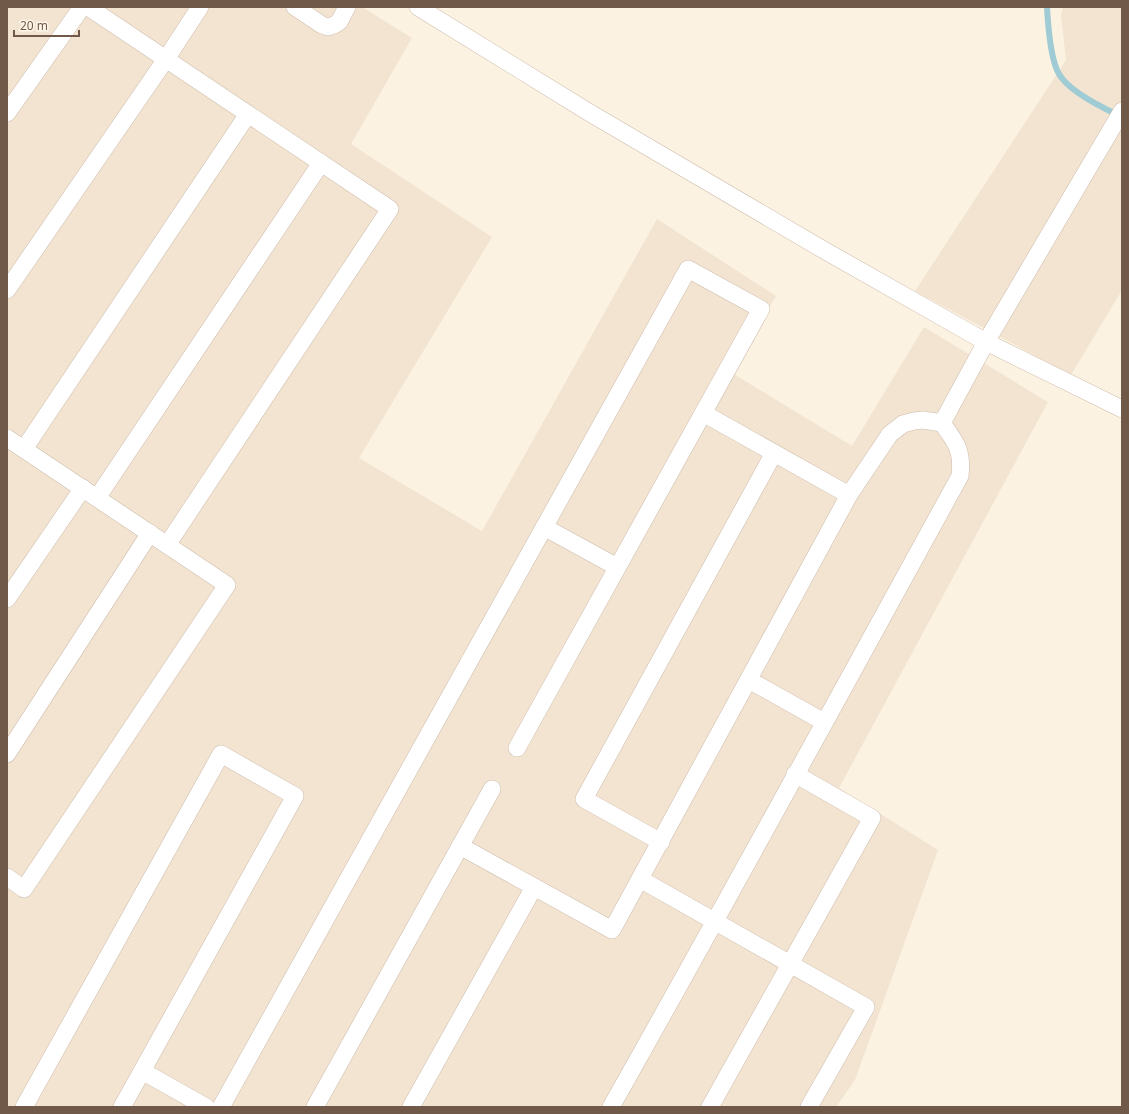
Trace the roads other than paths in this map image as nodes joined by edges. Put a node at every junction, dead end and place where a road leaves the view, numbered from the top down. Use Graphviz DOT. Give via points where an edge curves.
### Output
graph roads {
  1 [pos="82,7"];
  2 [pos="88,7"];
  3 [pos="200,7"];
  4 [pos="295,7"];
  5 [pos="348,7"];
  6 [pos="418,7"];
  7 [pos="166,59"];
  8 [pos="7,113"];
  9 [pos="248,114"];
  10 [pos="1119,115"];
  11 [pos="321,163"];
  12 [pos="7,290"];
  13 [pos="986,342"];
  14 [pos="1122,409"];
  15 [pos="703,413"];
  16 [pos="942,423"];
  17 [pos="12,443"];
  18 [pos="774,453"];
  19 [pos="82,488"];
  20 [pos="849,495"];
  21 [pos="97,498"];
  22 [pos="544,527"];
  23 [pos="150,533"];
  24 [pos="167,545"];
  25 [pos="617,567"];
  26 [pos="7,598"];
  27 [pos="749,680"];
  28 [pos="824,722"];
  29 [pos="517,748"];
  30 [pos="7,754"];
  31 [pos="795,774"];
  32 [pos="492,789"];
  33 [pos="661,842"];
  34 [pos="460,846"];
  35 [pos="7,878"];
  36 [pos="640,879"];
  37 [pos="534,887"];
  38 [pos="715,922"];
  39 [pos="790,964"];
  40 [pos="142,1071"];
  41 [pos="24,1107"];
  42 [pos="122,1107"];
  43 [pos="206,1107"];
  44 [pos="221,1107"];
  45 [pos="315,1107"];
  46 [pos="411,1107"];
  47 [pos="611,1107"];
  48 [pos="710,1107"];
  49 [pos="809,1107"];
  1 -- 8 [label="street"];
  2 -- 7 [label="street"];
  3 -- 7 [label="street"];
  4 -- 5 [label="street" via="328,27 339,22"];
  6 -- 13 [label="street" via="590,113"];
  7 -- 9 [label="street"];
  7 -- 12 [label="street"];
  9 -- 11 [label="street"];
  9 -- 17 [label="street"];
  10 -- 13 [label="street"];
  11 -- 21 [label="street"];
  11 -- 24 [label="street" via="390,209"];
  13 -- 14 [label="street"];
  13 -- 16 [label="street"];
  15 -- 18 [label="street"];
  15 -- 22 [label="street" via="761,309 688,269"];
  15 -- 25 [label="street"];
  16 -- 20 [label="street" via="914,420 903,424 890,434"];
  16 -- 28 [label="street" via="959,450 960,476"];
  17 -- 19 [label="street"];
  18 -- 20 [label="street"];
  18 -- 33 [label="street" via="584,799"];
  19 -- 21 [label="street"];
  19 -- 26 [label="street"];
  20 -- 27 [label="street"];
  21 -- 23 [label="street"];
  22 -- 25 [label="street"];
  22 -- 44 [label="street"];
  23 -- 24 [label="street"];
  23 -- 30 [label="street"];
  24 -- 35 [label="street" via="227,585 24,889"];
  25 -- 29 [label="street"];
  27 -- 28 [label="street"];
  27 -- 33 [label="street"];
  28 -- 31 [label="street"];
  31 -- 38 [label="street"];
  31 -- 39 [label="street" via="872,818"];
  32 -- 34 [label="street"];
  33 -- 36 [label="street"];
  34 -- 37 [label="street"];
  34 -- 45 [label="street"];
  36 -- 37 [label="street" via="612,930"];
  36 -- 38 [label="street"];
  37 -- 46 [label="street"];
  38 -- 39 [label="street"];
  38 -- 47 [label="street"];
  39 -- 48 [label="street"];
  39 -- 49 [label="street" via="866,1007"];
  40 -- 41 [label="street" via="296,796 221,754"];
  40 -- 42 [label="street"];
  40 -- 43 [label="street"];
}
